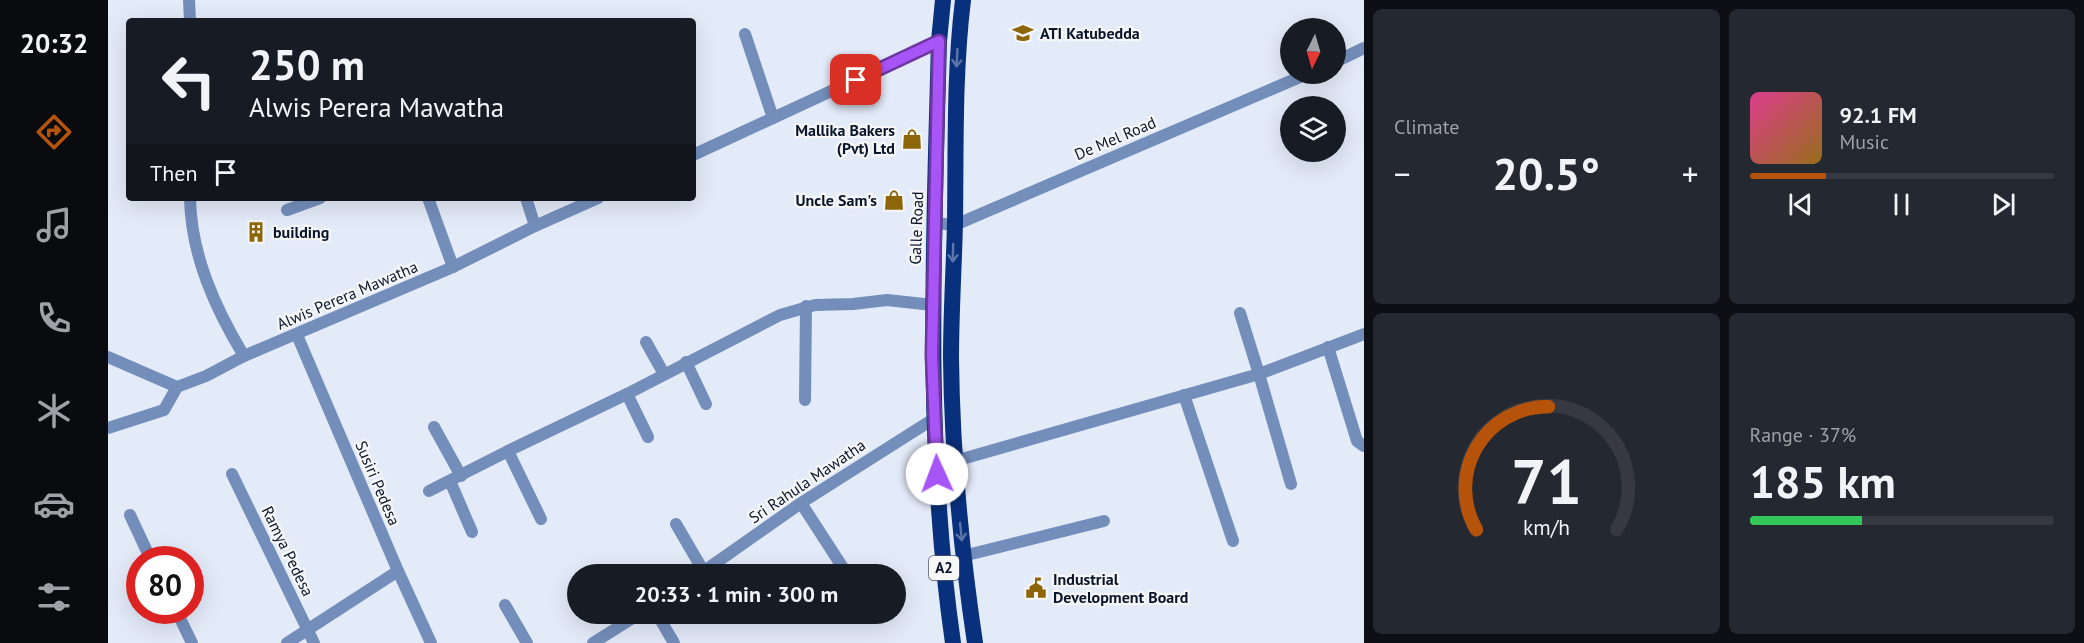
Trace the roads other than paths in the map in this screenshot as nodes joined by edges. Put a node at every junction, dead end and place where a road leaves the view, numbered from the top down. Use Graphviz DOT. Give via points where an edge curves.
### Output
graph roads {
  1 [pos="189,0"];
  2 [pos="944,0"];
  3 [pos="963,0"];
  4 [pos="189,18"];
  5 [pos="745,34"];
  6 [pos="939,41"];
  7 [pos="1364,48"];
  8 [pos="1346,57"];
  9 [pos="1284,84"];
  10 [pos="773,118"];
  11 [pos="696,154"];
  12 [pos="190,201"];
  13 [pos="312,201"];
  14 [pos="429,201"];
  15 [pos="527,201"];
  16 [pos="591,201"];
  17 [pos="287,210"];
  18 [pos="934,223"];
  19 [pos="955,225"];
  20 [pos="535,226"];
  21 [pos="453,267"];
  22 [pos="933,305"];
  23 [pos="806,306"];
  24 [pos="1240,312"];
  25 [pos="1364,334"];
  26 [pos="297,335"];
  27 [pos="646,342"];
  28 [pos="1328,347"];
  29 [pos="243,356"];
  30 [pos="108,357"];
  31 [pos="686,362"];
  32 [pos="664,374"];
  33 [pos="1259,374"];
  34 [pos="177,387"];
  35 [pos="627,394"];
  36 [pos="1184,394"];
  37 [pos="804,400"];
  38 [pos="706,404"];
  39 [pos="935,418"];
  40 [pos="434,427"];
  41 [pos="108,428"];
  42 [pos="648,437"];
  43 [pos="1364,446"];
  44 [pos="508,450"];
  45 [pos="955,461"];
  46 [pos="232,474"];
  47 [pos="455,478"];
  48 [pos="1291,484"];
  49 [pos="429,491"];
  50 [pos="801,503"];
  51 [pos="130,515"];
  52 [pos="541,519"];
  53 [pos="1104,521"];
  54 [pos="676,524"];
  55 [pos="472,532"];
  56 [pos="1233,541"];
  57 [pos="144,546"];
  58 [pos="963,556"];
  59 [pos="697,564"];
  60 [pos="715,564"];
  61 [pos="841,564"];
  62 [pos="398,571"];
  63 [pos="505,605"];
  64 [pos="183,624"];
  65 [pos="623,624"];
  66 [pos="663,624"];
  67 [pos="308,630"];
  68 [pos="192,643"];
  69 [pos="287,643"];
  70 [pos="314,643"];
  71 [pos="431,643"];
  72 [pos="527,643"];
  73 [pos="593,643"];
  74 [pos="674,643"];
  75 [pos="953,643"];
  76 [pos="975,643"];
  1 -- 4 [label="street"];
  2 -- 6 [label="highway, Galle Road / A2"];
  3 -- 19 [label="highway, A2, one-way" via="954,115"];
  5 -- 10 [label="street"];
  6 -- 10 [label="street"];
  6 -- 18 [label="highway, Galle Road / A2"];
  7 -- 8 [label="street"];
  9 -- 19 [label="street, De Mel Road"];
  10 -- 11 [label="street"];
  12 -- 29 [label="street" via="192,227 207,283"];
  13 -- 17 [label="street"];
  14 -- 21 [label="street"];
  15 -- 20 [label="street"];
  16 -- 20 [label="street, Alwis Perera Mawatha"];
  18 -- 19 [label="street, De Mel Road"];
  18 -- 22 [label="highway, Galle Road / A2"];
  19 -- 45 [label="highway, A2, one-way" via="951,358"];
  20 -- 21 [label="street, Alwis Perera Mawatha"];
  21 -- 26 [label="street, Alwis Perera Mawatha"];
  22 -- 23 [label="street" via="887,300"];
  22 -- 39 [label="highway, Galle Road / A2"];
  23 -- 31 [label="street"];
  23 -- 37 [label="street"];
  24 -- 33 [label="street"];
  25 -- 28 [label="street"];
  26 -- 29 [label="street, Alwis Perera Mawatha"];
  26 -- 62 [label="street, Susiri Pedesa"];
  27 -- 32 [label="street"];
  28 -- 33 [label="street"];
  28 -- 43 [label="street" via="1357,441"];
  29 -- 34 [label="street, Alwis Perera Mawatha"];
  30 -- 34 [label="street"];
  31 -- 32 [label="street"];
  31 -- 38 [label="street"];
  32 -- 35 [label="street"];
  33 -- 36 [label="street"];
  33 -- 48 [label="street"];
  34 -- 41 [label="street" via="164,410"];
  35 -- 42 [label="street"];
  35 -- 44 [label="street"];
  36 -- 45 [label="street"];
  36 -- 56 [label="street"];
  39 -- 50 [label="street, Sri Rahula Mawatha"];
  39 -- 75 [label="highway, Galle Road / A2" via="946,594"];
  40 -- 47 [label="street"];
  44 -- 47 [label="street"];
  44 -- 52 [label="street"];
  45 -- 58 [label="highway, A2, one-way"];
  46 -- 67 [label="street, Ramya Pedesa"];
  47 -- 49 [label="street"];
  47 -- 55 [label="street"];
  50 -- 60 [label="street, Sri Rahula Mawatha"];
  50 -- 61 [label="street"];
  51 -- 57 [label="street"];
  53 -- 58 [label="street"];
  54 -- 59 [label="street"];
  58 -- 76 [label="highway, A2"];
  62 -- 67 [label="street"];
  62 -- 71 [label="street, Susiri Pedesa"];
  63 -- 72 [label="street"];
  64 -- 68 [label="street"];
  65 -- 73 [label="street"];
  66 -- 74 [label="street"];
  67 -- 69 [label="street"];
  67 -- 70 [label="street, Ramya Pedesa"];
}
